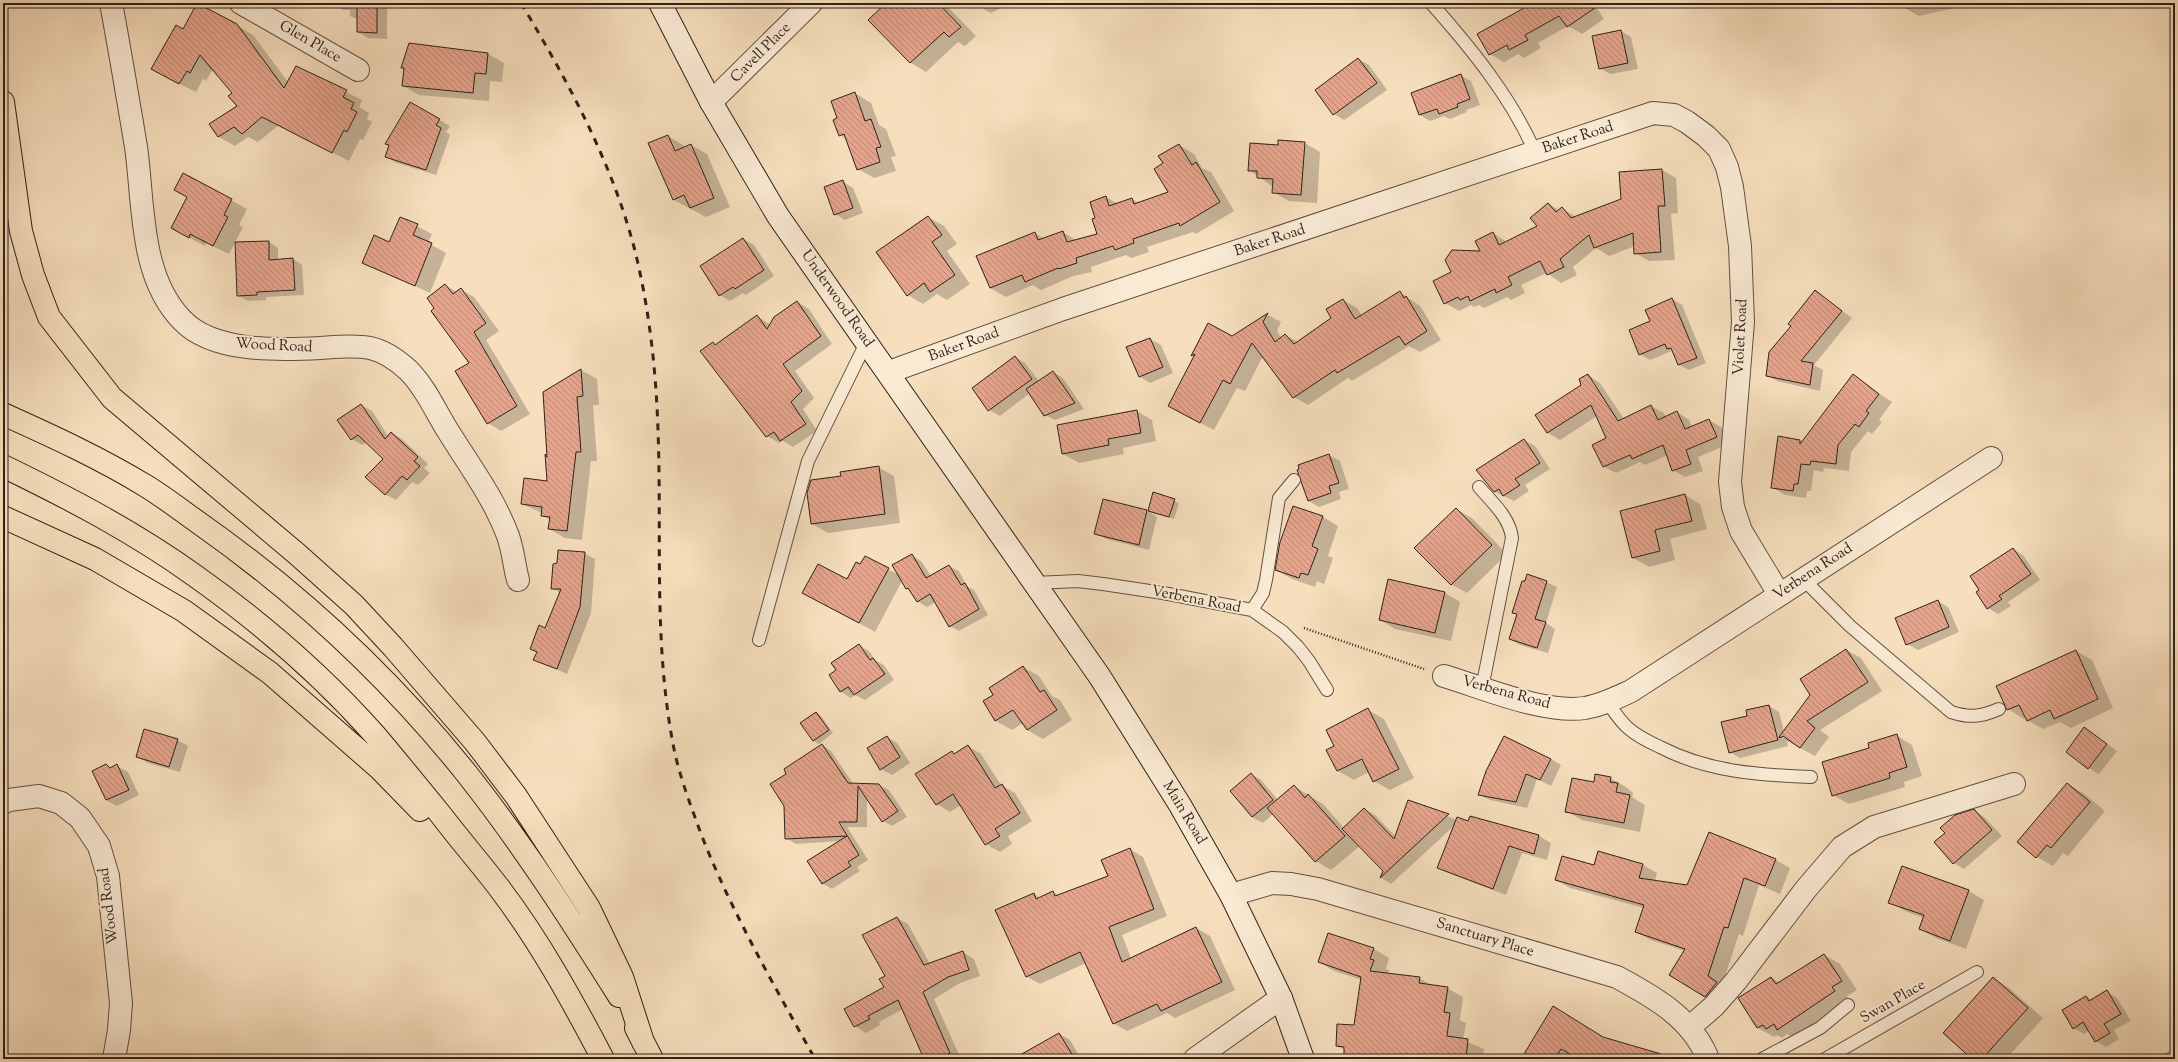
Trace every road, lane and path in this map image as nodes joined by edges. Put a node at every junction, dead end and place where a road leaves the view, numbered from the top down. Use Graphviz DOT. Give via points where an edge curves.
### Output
graph roads {
  1 [pos="111,3"];
  2 [pos="241,3"];
  3 [pos="660,3"];
  4 [pos="811,3"];
  5 [pos="1431,3"];
  6 [pos="358,70"];
  7 [pos="3,102"];
  8 [pos="711,102"];
  9 [pos="1653,113"];
  10 [pos="1535,152"];
  11 [pos="867,341"];
  12 [pos="889,372"];
  13 [pos="3,414"];
  14 [pos="1991,458"];
  15 [pos="3,466"];
  16 [pos="1294,480"];
  17 [pos="1479,487"];
  18 [pos="3,517"];
  19 [pos="1803,579"];
  20 [pos="518,580"];
  21 [pos="1035,583"];
  22 [pos="1779,594"];
  23 [pos="1252,610"];
  24 [pos="1296,625"];
  25 [pos="759,640"];
  26 [pos="1444,676"];
  27 [pos="1482,688"];
  28 [pos="1327,690"];
  29 [pos="1607,702"];
  30 [pos="1999,709"];
  31 [pos="1812,777"];
  32 [pos="2014,784"];
  33 [pos="3,803"];
  34 [pos="500,890"];
  35 [pos="1231,895"];
  36 [pos="1977,972"];
  37 [pos="1280,998"];
  38 [pos="1848,1005"];
  39 [pos="1690,1027"];
  40 [pos="647,1050"];
  41 [pos="114,1059"];
  42 [pos="603,1059"];
  43 [pos="1196,1059"];
  44 [pos="1303,1059"];
  45 [pos="1708,1059"];
  46 [pos="1762,1059"];
  47 [pos="1825,1059"];
  1 -- 20 [label="street, Wood Road" via="136,149 148,248 154,272 165,296 182,320 200,334 222,342 295,349 369,348 392,356 408,370 426,392 490,498 508,537"];
  2 -- 6 [label="street, Glen Place"];
  3 -- 8 [label="street, Underwood Road"];
  4 -- 8 [label="street, Cavell Place"];
  5 -- 10 [label="lane" via="1498,86 1522,123"];
  7 -- 40 [label="highway" via="21,231 32,275 49,317 112,398 354,605 394,647 475,742 516,796 589,908 622,977"];
  8 -- 11 [label="street, Underwood Road" via="778,216"];
  9 -- 10 [label="street, Baker Road"];
  9 -- 22 [label="street, Violet Road" via="1674,115 1687,122 1720,150 1727,167 1740,246 1744,322 1730,482 1733,507 1741,531"];
  10 -- 12 [label="street, Baker Road" via="1063,309"];
  11 -- 12 [label="street, Underwood Road"];
  11 -- 25 [label="lane" via="808,462"];
  12 -- 21 [label="street, Underwood Road"];
  13 -- 40 [label="highway" via="83,450 147,487 234,548 311,609 389,684 467,774 530,859 618,995"];
  14 -- 19 [label="street, Verbena Road"];
  15 -- 34 [label="highway" via="66,497 128,532 193,574 258,624 317,677 374,734"];
  16 -- 23 [label="lane" via="1279,498 1263,593"];
  17 -- 27 [label="lane" via="1505,518 1511,528 1512,538"];
  18 -- 34 [label="highway" via="95,559 184,610 270,672 380,769"];
  19 -- 22 [label="street, Verbena Road"];
  19 -- 30 [label="lane" via="1850,626 1951,712 1965,717 1983,716"];
  21 -- 23 [label="lane, Verbena Road" via="1078,581 1103,584"];
  21 -- 35 [label="street, Main Road" via="1100,677 1180,805"];
  22 -- 29 [label="street, Verbena Road" via="1632,691"];
  23 -- 28 [label="lane" via="1283,632 1298,647"];
  24 -- 26 [label="path, Verbena Road"];
  26 -- 27 [label="street, Verbena Road"];
  27 -- 29 [label="street, Verbena Road" via="1533,703 1562,708 1585,708"];
  29 -- 31 [label="lane" via="1628,728 1646,741 1680,758 1756,775"];
  32 -- 39 [label="street" via="1874,828 1842,847 1736,981 1714,1006"];
  33 -- 41 [label="street, Wood Road" via="39,796 61,803 80,818 99,846 108,876 121,1003"];
  34 -- 42 [label="highway" via="541,949"];
  35 -- 37 [label="street, Main Road"];
  35 -- 39 [label="street, Sanctuary Place" via="1272,883 1318,889 1617,977 1648,994"];
  36 -- 47 [label="lane, Swan Place"];
  37 -- 43 [label="street"];
  37 -- 44 [label="street, Main Road"];
  38 -- 46 [label="lane" via="1820,1028"];
  39 -- 45 [label="street, Sanctuary Place" via="1702,1044"];
}
